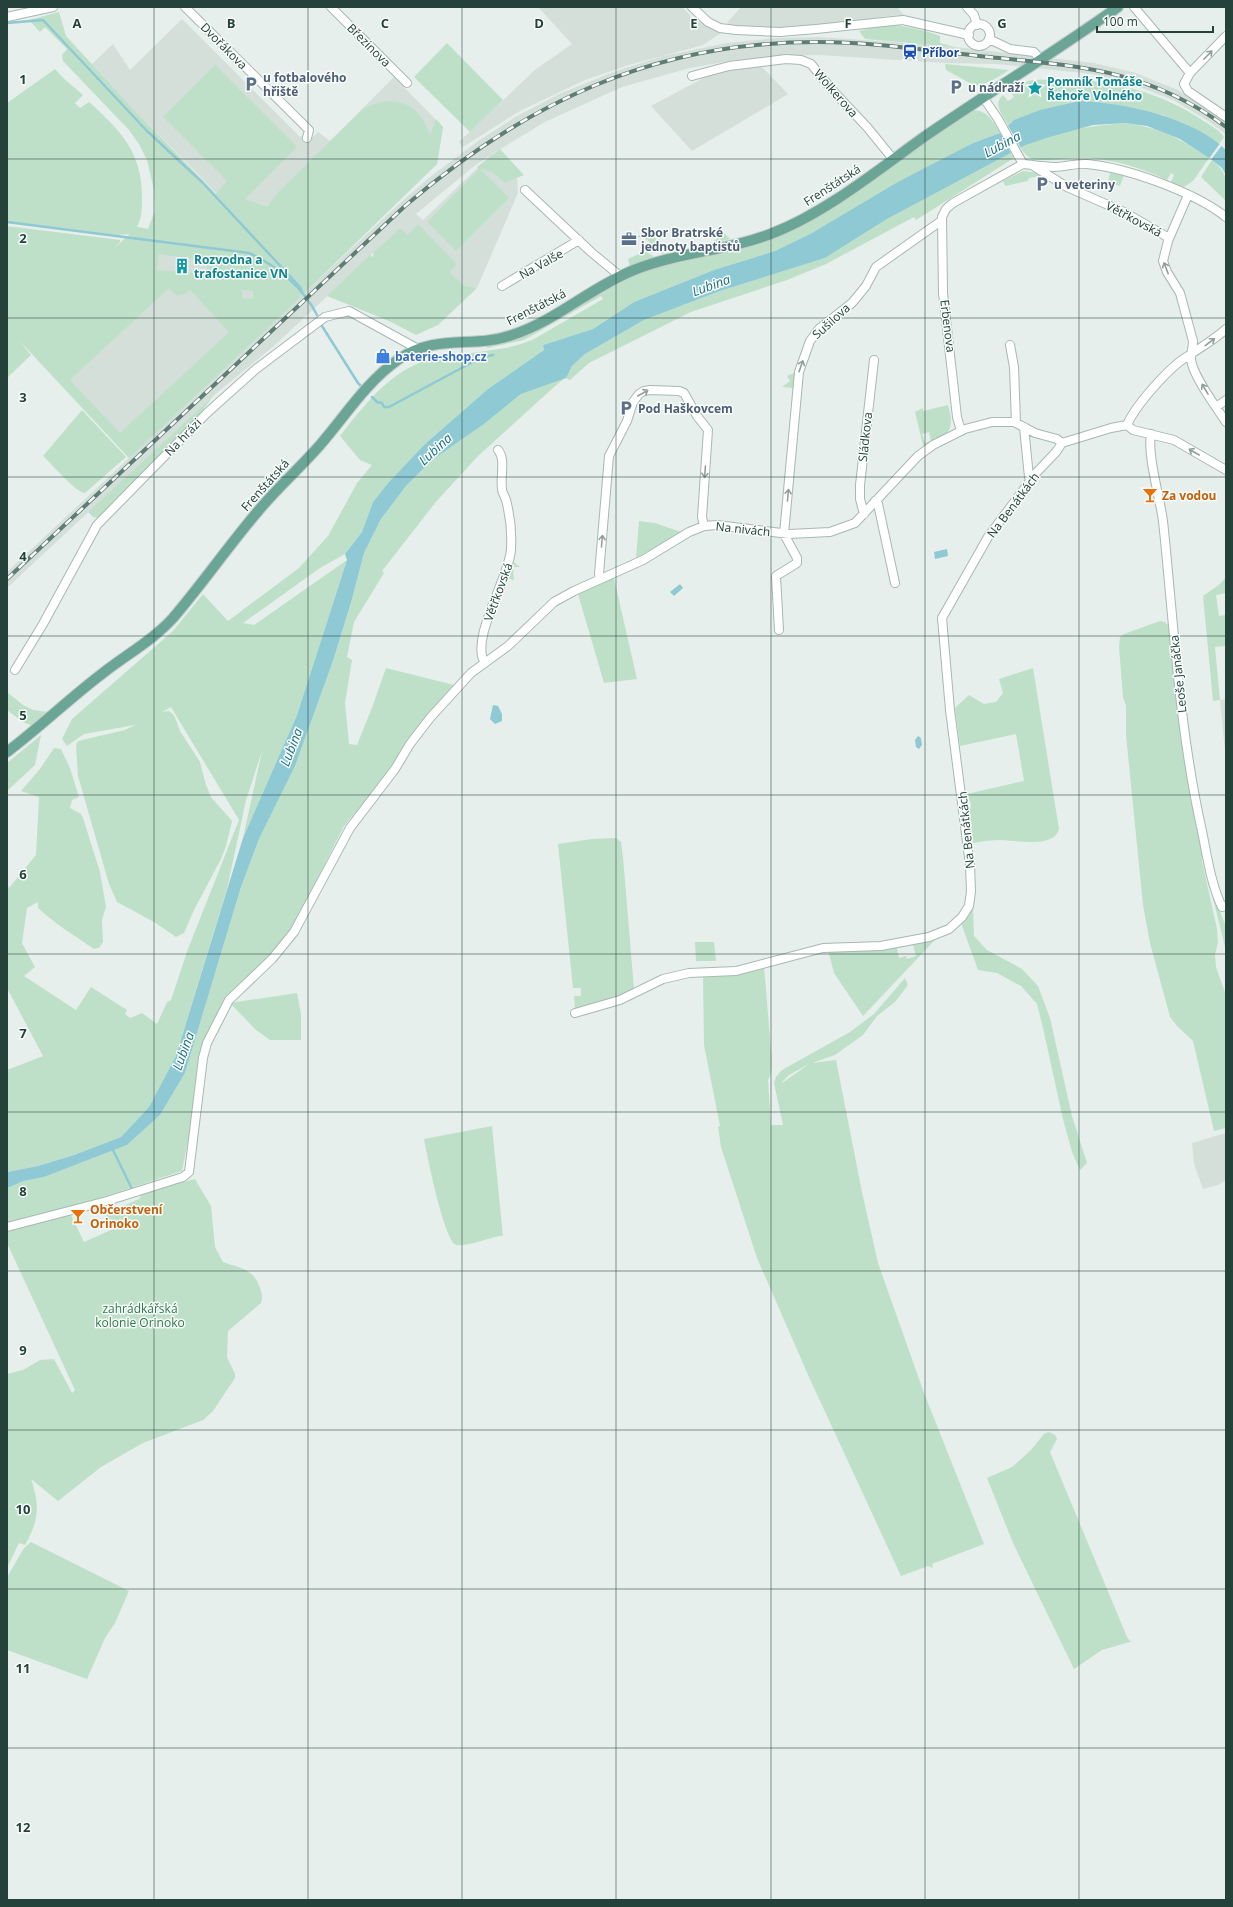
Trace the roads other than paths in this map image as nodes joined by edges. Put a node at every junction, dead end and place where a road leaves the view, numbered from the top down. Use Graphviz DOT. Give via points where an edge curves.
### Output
graph roads {
  1 [pos="52,7"];
  2 [pos="185,7"];
  3 [pos="331,7"];
  4 [pos="692,7"];
  5 [pos="967,7"];
  6 [pos="1118,7"];
  7 [pos="1134,7"];
  8 [pos="7,16"];
  9 [pos="977,25"];
  10 [pos="969,35"];
  11 [pos="1226,36"];
  12 [pos="989,38"];
  13 [pos="1040,59"];
  14 [pos="1190,73"];
  15 [pos="692,76"];
  16 [pos="408,83"];
  17 [pos="983,97"];
  18 [pos="1226,118"];
  19 [pos="307,138"];
  20 [pos="893,159"];
  21 [pos="1028,164"];
  22 [pos="1060,165"];
  23 [pos="1055,180"];
  24 [pos="525,190"];
  25 [pos="1188,195"];
  26 [pos="1226,217"];
  27 [pos="942,221"];
  28 [pos="1169,238"];
  29 [pos="579,240"];
  30 [pos="620,276"];
  31 [pos="502,286"];
  32 [pos="1226,329"];
  33 [pos="1010,345"];
  34 [pos="418,349"];
  35 [pos="1192,354"];
  36 [pos="874,360"];
  37 [pos="1226,400"];
  38 [pos="1216,407"];
  39 [pos="1226,422"];
  40 [pos="1016,423"];
  41 [pos="1127,425"];
  42 [pos="1024,427"];
  43 [pos="961,431"];
  44 [pos="1151,434"];
  45 [pos="1062,443"];
  46 [pos="498,450"];
  47 [pos="1226,470"];
  48 [pos="1031,479"];
  49 [pos="875,501"];
  50 [pos="864,514"];
  51 [pos="704,526"];
  52 [pos="784,534"];
  53 [pos="600,580"];
  54 [pos="895,583"];
  55 [pos="778,630"];
  56 [pos="485,663"];
  57 [pos="15,670"];
  58 [pos="7,752"];
  59 [pos="1226,906"];
  60 [pos="575,1013"];
  61 [pos="7,1227"];
  1 -- 8 [label="street"];
  2 -- 19 [label="street, Dvořákova" via="309,130"];
  3 -- 16 [label="street, Březinova"];
  4 -- 10 [label="street" via="708,22 720,28 736,30 780,32 903,20"];
  5 -- 9 [label="street" via="974,15"];
  6 -- 13 [label="main road, Frenštátská"];
  7 -- 14 [label="street"];
  9 -- 10 [label="street" via="971,29"];
  9 -- 12 [label="street" via="987,28"];
  10 -- 12 [label="street" via="972,43 977,46 985,44"];
  14 -- 11 [label="street, one-way"];
  12 -- 13 [label="street" via="1010,49 1034,52"];
  13 -- 17 [label="main road, Frenštátská"];
  14 -- 18 [label="street" via="1184,81 1186,89"];
  15 -- 20 [label="street, Wolkerova" via="728,66 786,59 811,64"];
  17 -- 20 [label="main road, Frenštátská"];
  17 -- 21 [label="street" via="1018,155"];
  20 -- 30 [label="main road, Frenštátská" via="814,213 776,232 736,246 658,261"];
  21 -- 22 [label="street" via="1054,167"];
  21 -- 23 [label="street, Větřkovská"];
  21 -- 27 [label="street" via="950,206 943,214"];
  22 -- 23 [label="street" via="1054,172"];
  22 -- 25 [label="street" via="1085,164 1114,168"];
  23 -- 28 [label="street, Větřkovská" via="1067,188 1124,212"];
  24 -- 29 [label="street"];
  25 -- 26 [label="street" via="1213,207"];
  25 -- 28 [label="street"];
  27 -- 43 [label="street, Erbenova" via="943,293 957,417"];
  52 -- 27 [label="street, Sušilova, one-way" via="799,372 813,336 852,303 876,267"];
  35 -- 28 [label="street, one-way" via="1193,341 1180,293 1163,261"];
  29 -- 30 [label="street"];
  29 -- 31 [label="street, Na Valše"];
  30 -- 34 [label="main road, Frenštátská" via="512,336 484,341 433,344"];
  35 -- 32 [label="street, one-way"];
  33 -- 40 [label="street" via="1014,367"];
  34 -- 57 [label="street, Na hrázi" via="349,312 325,316 256,368 206,413 98,525"];
  34 -- 58 [label="main road, Frenštátská" via="390,366 364,389 323,442 257,512 172,619 155,635 100,674"];
  38 -- 35 [label="street, one-way" via="1199,378 1191,360"];
  35 -- 41 [label="street" via="1160,379 1133,413"];
  36 -- 50 [label="street, Sládkova" via="860,485"];
  37 -- 38 [label="street"];
  38 -- 39 [label="street"];
  40 -- 42 [label="street, Na nivách"];
  40 -- 43 [label="street, Na nivách" via="992,422"];
  41 -- 44 [label="street" via="1133,430"];
  41 -- 45 [label="street"];
  42 -- 45 [label="street, Na nivách" via="1035,434 1057,439"];
  42 -- 48 [label="street"];
  43 -- 49 [label="street, Na nivách" via="918,456"];
  47 -- 44 [label="street, one-way" via="1174,440"];
  44 -- 59 [label="street, Leoše Janáčka" via="1162,511 1186,748 1214,885 1222,907"];
  45 -- 48 [label="street, Na Benátkách"];
  46 -- 56 [label="street, Větřkovská" via="502,456 502,490 506,499 512,548 509,565 488,616 482,641 482,659"];
  48 -- 60 [label="street, Na Benátkách" via="988,537 942,618 950,710 970,864 969,906 962,917 949,929 929,937 882,946 823,948 736,971 689,974 663,979 620,1000"];
  49 -- 50 [label="street, Na nivách"];
  49 -- 54 [label="street" via="878,504"];
  50 -- 52 [label="street, Na nivách" via="855,523 830,532"];
  51 -- 52 [label="street, Na nivách" via="717,525"];
  51 -- 53 [label="street, Na nivách" via="689,532 643,560"];
  53 -- 51 [label="street, one-way" via="609,456 627,421 633,402 644,391 684,393 708,430 702,517"];
  52 -- 55 [label="street" via="797,558 797,563 776,576"];
  53 -- 56 [label="street, Na nivách" via="554,602 508,646"];
  56 -- 61 [label="street, Na nivách" via="458,686 410,744 395,769 350,828 294,932 272,959 229,1000 207,1043 203,1058 189,1172 183,1177 107,1201"];
}
